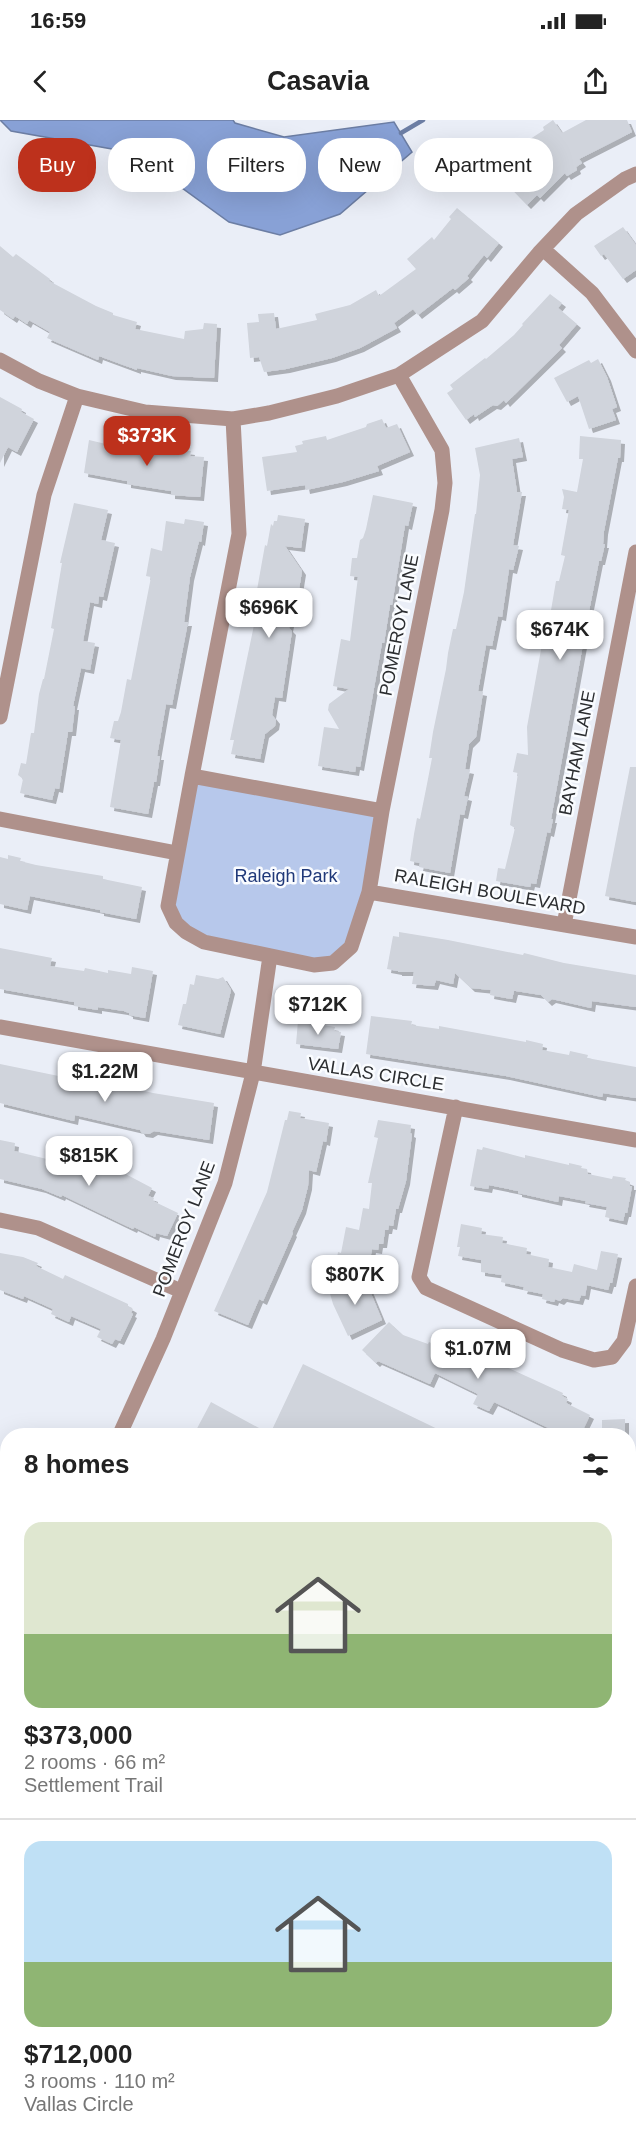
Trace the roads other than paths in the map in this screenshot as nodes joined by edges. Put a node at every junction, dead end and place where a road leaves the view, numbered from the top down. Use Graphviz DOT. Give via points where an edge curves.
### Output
graph roads {
  1 [pos="636,174"];
  2 [pos="543,249"];
  3 [pos="636,351"];
  4 [pos="0,360"];
  5 [pos="399,375"];
  6 [pos="77,396"];
  7 [pos="233,419"];
  8 [pos="636,552"];
  9 [pos="0,717"];
  10 [pos="192,776"];
  11 [pos="382,811"];
  12 [pos="0,819"];
  13 [pos="177,853"];
  14 [pos="369,891"];
  15 [pos="564,925"];
  16 [pos="636,937"];
  17 [pos="270,956"];
  18 [pos="0,1027"];
  19 [pos="253,1073"];
  20 [pos="456,1107"];
  21 [pos="636,1140"];
  22 [pos="0,1220"];
  23 [pos="636,1286"];
  24 [pos="181,1291"];
  25 [pos="123,1428"];
  1 -- 2 [label="street" via="576,214"];
  2 -- 3 [label="street" via="592,293"];
  2 -- 5 [label="street" via="482,321"];
  4 -- 6 [label="street"];
  5 -- 7 [label="street" via="337,396"];
  5 -- 11 [label="street, POMEROY LANE" via="442,450 445,483"];
  6 -- 7 [label="street" via="145,412"];
  6 -- 9 [label="street" via="45,495"];
  7 -- 10 [label="street, RALEIGH BOULEVARD" via="238,534"];
  8 -- 15 [label="street, BAYHAM LANE"];
  10 -- 11 [label="street"];
  10 -- 13 [label="street, RALEIGH BOULEVARD"];
  11 -- 14 [label="street, POMEROY LANE"];
  12 -- 13 [label="street"];
  13 -- 17 [label="street, RALEIGH BOULEVARD" via="168,906 176,923 204,942"];
  14 -- 15 [label="street, RALEIGH BOULEVARD"];
  14 -- 17 [label="street, RALEIGH BOULEVARD" via="351,947 333,963 314,965"];
  15 -- 16 [label="street, RALEIGH BOULEVARD"];
  17 -- 19 [label="street, POMEROY LANE"];
  18 -- 19 [label="street, VALLAS CIRCLE"];
  19 -- 20 [label="street, VALLAS CIRCLE"];
  19 -- 24 [label="street, POMEROY LANE" via="225,1183"];
  20 -- 21 [label="street, VALLAS CIRCLE"];
  20 -- 23 [label="street, VALLAS CIRCLE" via="419,1277 426,1288 562,1350 594,1360 612,1357 624,1341"];
  22 -- 24 [label="street" via="38,1228"];
  24 -- 25 [label="street, POMEROY LANE"];
}
